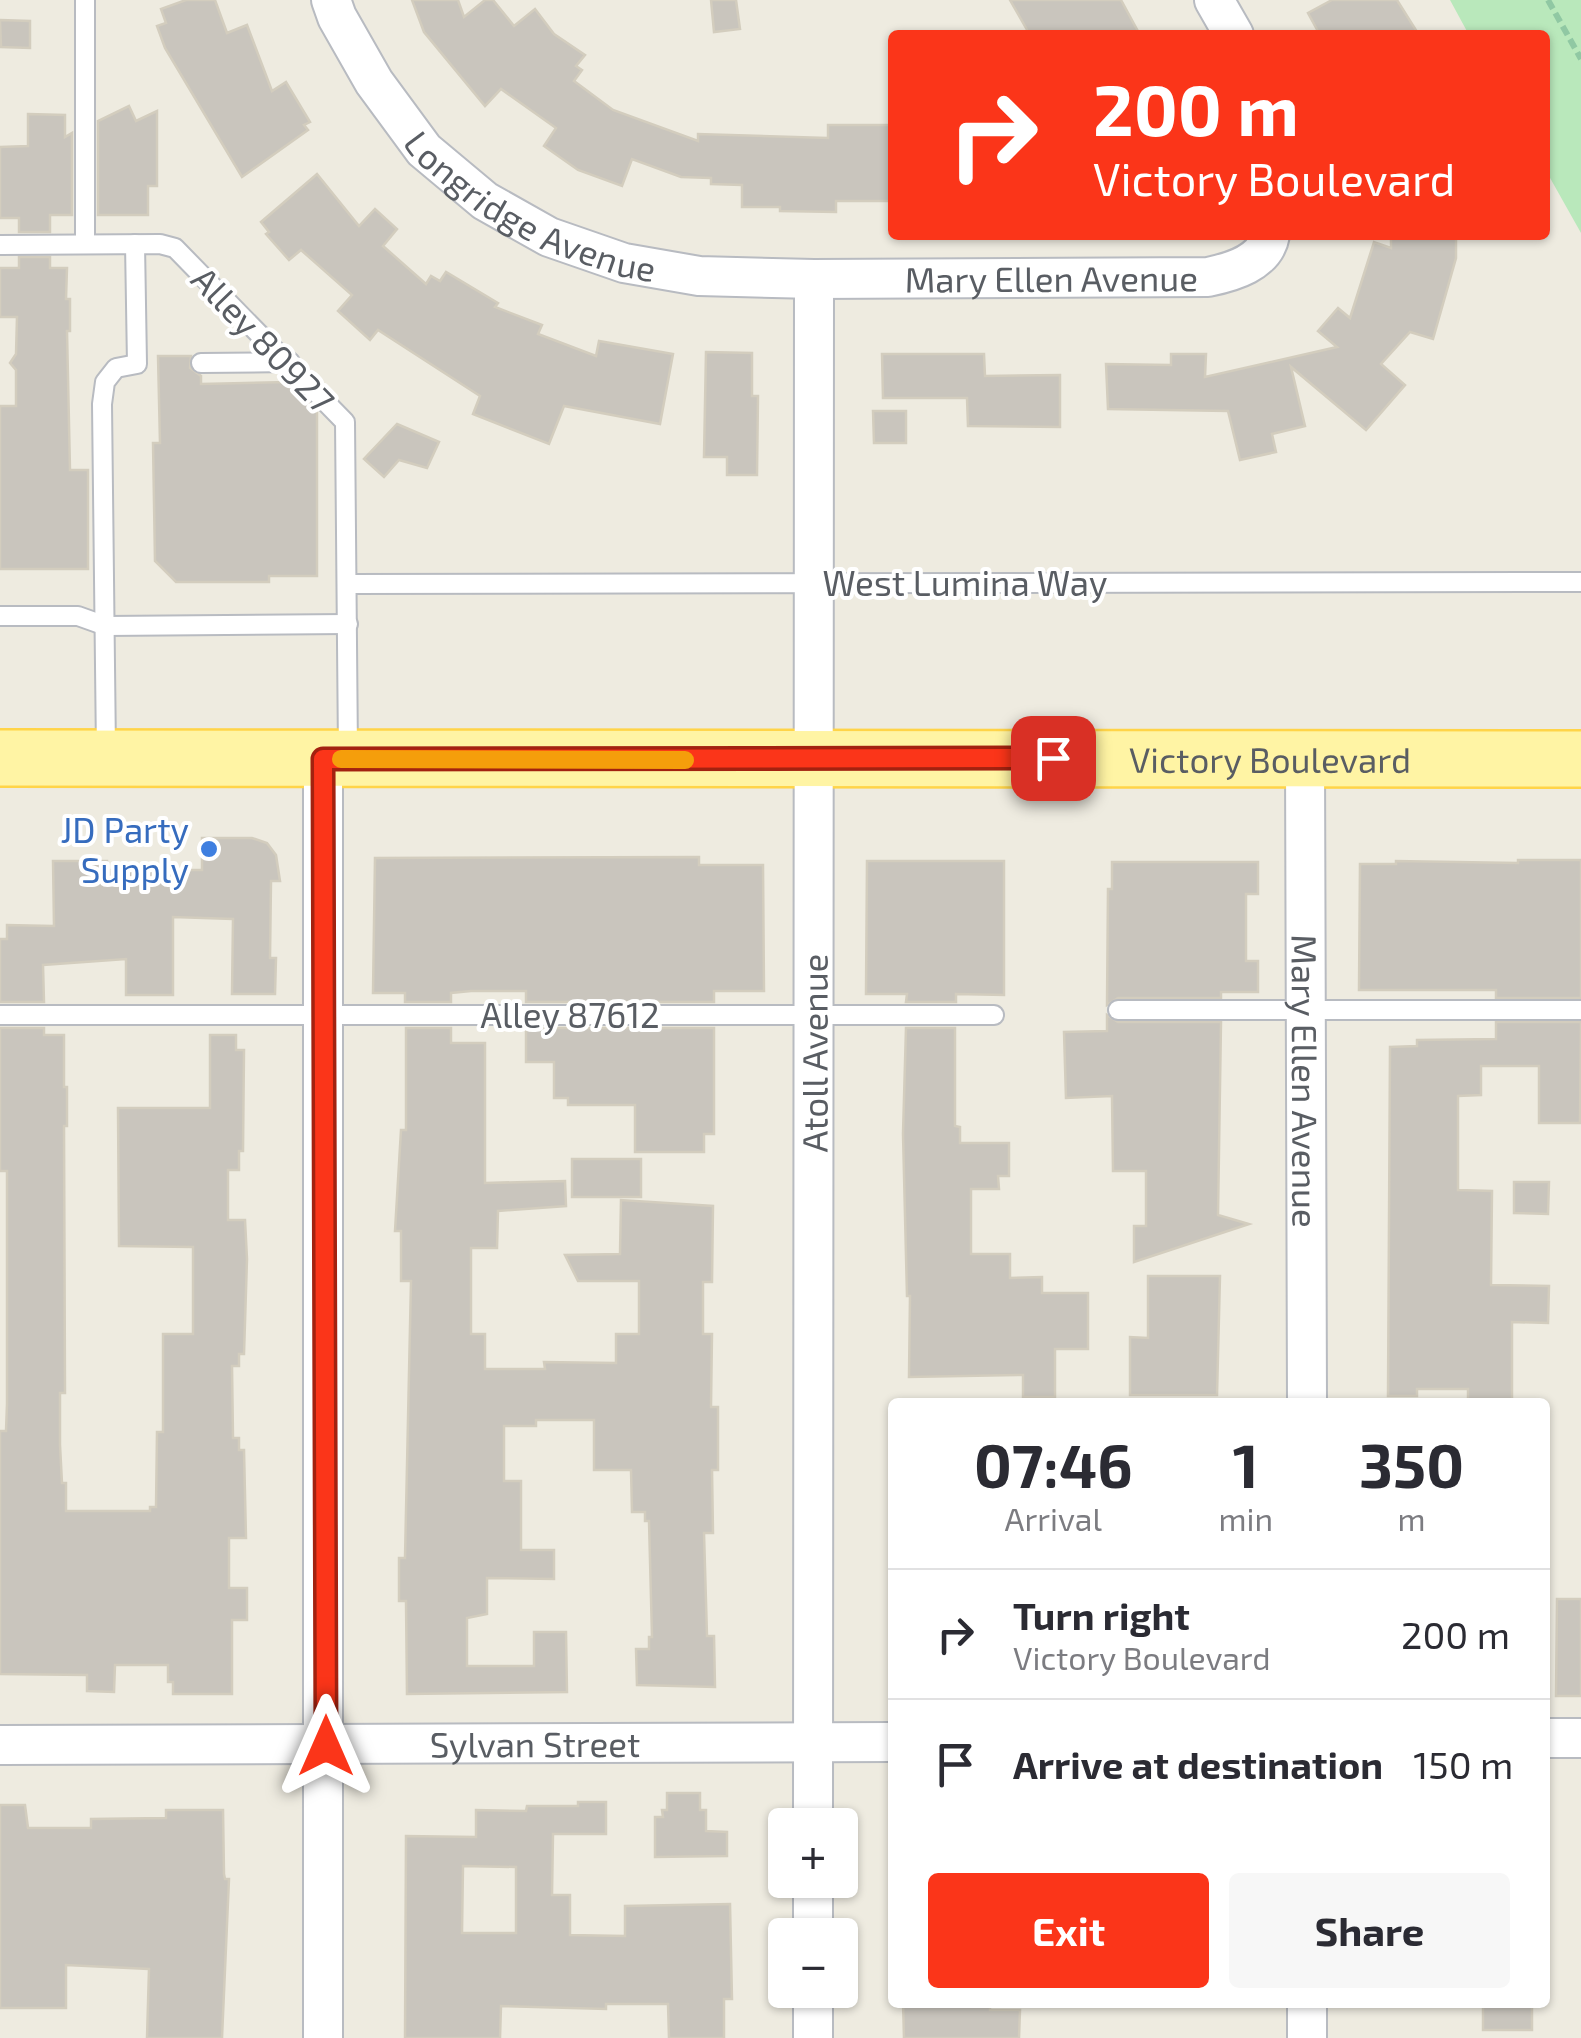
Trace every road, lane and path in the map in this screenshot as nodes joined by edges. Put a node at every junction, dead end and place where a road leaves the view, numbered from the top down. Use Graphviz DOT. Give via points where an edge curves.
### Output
graph roads {
  1 [pos="85,0"];
  2 [pos="331,0"];
  3 [pos="1214,0"];
  4 [pos="1548,0"];
  5 [pos="1231,30"];
  6 [pos="1581,59"];
  7 [pos="1269,240"];
  8 [pos="85,244"];
  9 [pos="135,244"];
  10 [pos="0,245"];
  11 [pos="814,279"];
  12 [pos="290,362"];
  13 [pos="137,364"];
  14 [pos="158,364"];
  15 [pos="201,364"];
  16 [pos="813,582"];
  17 [pos="1581,582"];
  18 [pos="348,584"];
  19 [pos="0,616"];
  20 [pos="348,624"];
  21 [pos="106,626"];
  22 [pos="0,758"];
  23 [pos="106,758"];
  24 [pos="335,759"];
  25 [pos="1305,759"];
  26 [pos="1581,759"];
  27 [pos="812,760"];
  28 [pos="1118,1010"];
  29 [pos="1581,1010"];
  30 [pos="1306,1011"];
  31 [pos="325,1013"];
  32 [pos="0,1015"];
  33 [pos="814,1015"];
  34 [pos="994,1015"];
  35 [pos="1307,1398"];
  36 [pos="1550,1738"];
  37 [pos="1581,1738"];
  38 [pos="813,1742"];
  39 [pos="888,1742"];
  40 [pos="0,1745"];
  41 [pos="326,1746"];
  42 [pos="813,1808"];
  43 [pos="813,2008"];
  44 [pos="1307,2008"];
  45 [pos="324,2038"];
  46 [pos="813,2038"];
  47 [pos="1307,2038"];
  1 -- 8 [label="lane"];
  2 -- 11 [label="street, Longridge Avenue" via="374,82 424,150 485,201 549,237 624,262 699,276"];
  3 -- 5 [label="street"];
  4 -- 6 [label="path"];
  7 -- 11 [label="street, Mary Ellen Avenue" via="1242,270 1208,276"];
  8 -- 9 [label="lane, Alley 80927"];
  8 -- 10 [label="lane, Alley 80927"];
  9 -- 12 [label="lane, Alley 80927" via="175,248"];
  9 -- 13 [label="lane"];
  11 -- 16 [label="street, Atoll Avenue"];
  12 -- 15 [label="lane"];
  12 -- 18 [label="lane, Alley 80927" via="345,422"];
  13 -- 14 [label="lane"];
  13 -- 21 [label="lane" via="116,368 103,393"];
  16 -- 17 [label="lane, West Lumina Way"];
  16 -- 18 [label="lane, West Lumina Way"];
  16 -- 27 [label="street, Atoll Avenue"];
  18 -- 20 [label="lane, Alley 80927"];
  19 -- 21 [label="lane" via="78,616"];
  20 -- 21 [label="lane"];
  20 -- 24 [label="lane, Alley 80927"];
  21 -- 23 [label="lane"];
  22 -- 23 [label="main road, Victory Boulevard"];
  23 -- 24 [label="main road, Victory Boulevard"];
  24 -- 27 [label="main road, Victory Boulevard"];
  24 -- 31 [label="street"];
  25 -- 26 [label="main road, Victory Boulevard"];
  25 -- 27 [label="main road, Victory Boulevard"];
  25 -- 30 [label="street, Mary Ellen Avenue"];
  27 -- 33 [label="street, Atoll Avenue"];
  28 -- 30 [label="lane"];
  29 -- 30 [label="lane"];
  30 -- 35 [label="street, Mary Ellen Avenue"];
  31 -- 32 [label="lane, Alley 87612"];
  31 -- 33 [label="lane, Alley 87612"];
  31 -- 41 [label="street"];
  33 -- 34 [label="lane, Alley 87612"];
  33 -- 38 [label="street, Atoll Avenue"];
  36 -- 37 [label="street"];
  38 -- 39 [label="street, Sylvan Street"];
  38 -- 41 [label="street, Sylvan Street"];
  38 -- 42 [label="street, Atoll Avenue"];
  40 -- 41 [label="street, Sylvan Street"];
  41 -- 45 [label="street"];
  43 -- 46 [label="street"];
  44 -- 47 [label="street"];
}
